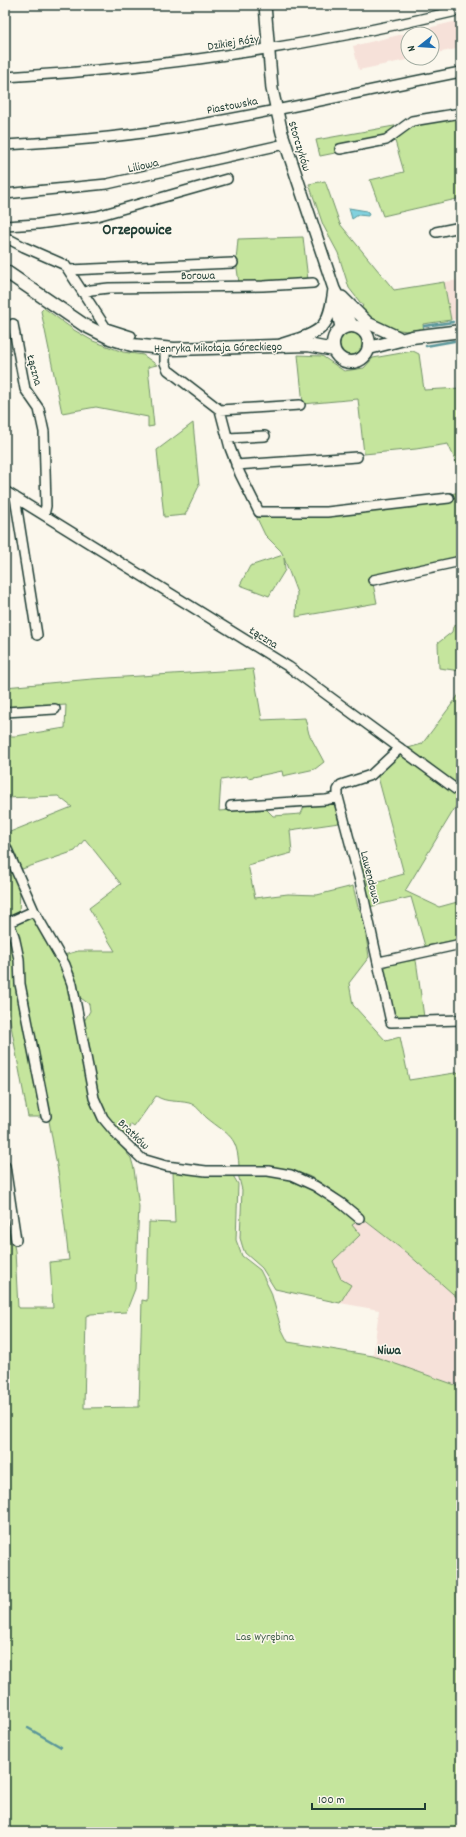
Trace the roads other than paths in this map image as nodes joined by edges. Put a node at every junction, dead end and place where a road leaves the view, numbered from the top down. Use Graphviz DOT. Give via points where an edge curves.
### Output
graph roads {
  1 [pos="265,5"];
  2 [pos="458,5"];
  3 [pos="461,9"];
  4 [pos="268,48"];
  5 [pos="461,72"];
  6 [pos="5,77"];
  7 [pos="276,109"];
  8 [pos="461,113"];
  9 [pos="285,144"];
  10 [pos="5,145"];
  11 [pos="340,149"];
  12 [pos="227,179"];
  13 [pos="5,194"];
  14 [pos="5,226"];
  15 [pos="461,227"];
  16 [pos="436,232"];
  17 [pos="5,236"];
  18 [pos="233,263"];
  19 [pos="69,270"];
  20 [pos="5,271"];
  21 [pos="313,283"];
  22 [pos="334,289"];
  23 [pos="84,293"];
  24 [pos="13,324"];
  25 [pos="342,330"];
  26 [pos="461,331"];
  27 [pos="131,336"];
  28 [pos="398,337"];
  29 [pos="412,338"];
  30 [pos="368,342"];
  31 [pos="308,345"];
  32 [pos="274,346"];
  33 [pos="165,349"];
  34 [pos="334,350"];
  35 [pos="300,405"];
  36 [pos="220,410"];
  37 [pos="266,436"];
  38 [pos="228,438"];
  39 [pos="357,457"];
  40 [pos="236,464"];
  41 [pos="5,491"];
  42 [pos="15,497"];
  43 [pos="449,498"];
  44 [pos="44,515"];
  45 [pos="461,561"];
  46 [pos="373,580"];
  47 [pos="37,635"];
  48 [pos="55,709"];
  49 [pos="5,712"];
  50 [pos="400,748"];
  51 [pos="461,793"];
  52 [pos="338,797"];
  53 [pos="231,806"];
  54 [pos="5,845"];
  55 [pos="34,911"];
  56 [pos="7,924"];
  57 [pos="461,944"];
  58 [pos="379,962"];
  59 [pos="461,1020"];
  60 [pos="46,1116"];
  61 [pos="5,1166"];
  62 [pos="359,1218"];
  63 [pos="16,1240"];
  1 -- 4 [label="street, Storczyków"];
  2 -- 3 [label="street"];
  3 -- 4 [label="street, Dzikiej Róży" via="330,38"];
  4 -- 6 [label="street, Dzikiej Róży" via="165,65"];
  4 -- 7 [label="street, Storczyków"];
  5 -- 7 [label="street, Piastowska"];
  7 -- 9 [label="street, Storczyków"];
  7 -- 10 [label="street, Piastowska" via="162,130"];
  8 -- 11 [label="street" via="412,121 386,140"];
  9 -- 13 [label="street, Liliowa" via="113,183"];
  9 -- 22 [label="street, Storczyków"];
  12 -- 14 [label="street" via="97,216"];
  15 -- 16 [label="street"];
  17 -- 19 [label="street" via="60,262"];
  18 -- 19 [label="street, Borowa"];
  19 -- 23 [label="street"];
  20 -- 33 [label="main road, Henryka Mikołaja Góreckiego" via="92,330 132,345"];
  21 -- 23 [label="street, Borowa" via="109,288"];
  22 -- 25 [label="street, Storczyków"];
  22 -- 28 [label="street" via="368,322"];
  22 -- 32 [label="street" via="331,311 320,329 310,336"];
  23 -- 27 [label="street" via="106,328"];
  24 -- 44 [label="street, Łączna" via="25,388 39,409 44,432"];
  25 -- 30 [label="main road" via="362,329"];
  25 -- 31 [label="main road, Henryka Mikołaja Góreckiego"];
  25 -- 34 [label="main road"];
  26 -- 29 [label="main road"];
  28 -- 29 [label="main road"];
  28 -- 30 [label="main road"];
  29 -- 30 [label="main road"];
  30 -- 34 [label="main road" via="363,358 354,362 343,360"];
  31 -- 32 [label="main road, Henryka Mikołaja Góreckiego"];
  31 -- 34 [label="main road, Henryka Mikołaja Góreckiego"];
  32 -- 33 [label="main road, Henryka Mikołaja Góreckiego"];
  33 -- 36 [label="street" via="167,369"];
  35 -- 36 [label="street"];
  36 -- 38 [label="street"];
  37 -- 38 [label="street"];
  38 -- 40 [label="street"];
  39 -- 40 [label="street"];
  40 -- 43 [label="street" via="259,512 327,512"];
  41 -- 42 [label="street, Łączna"];
  42 -- 44 [label="street, Łączna"];
  42 -- 47 [label="street"];
  44 -- 50 [label="street, Łączna" via="289,667"];
  45 -- 46 [label="street"];
  48 -- 49 [label="street"];
  50 -- 51 [label="street, Łączna"];
  50 -- 52 [label="street" via="371,775 341,785"];
  52 -- 53 [label="street"];
  52 -- 58 [label="street, Lawendowa"];
  54 -- 55 [label="street, Bratków"];
  55 -- 56 [label="street"];
  55 -- 62 [label="street, Bratków" via="65,965 72,984 91,1088 98,1109 114,1132 137,1155 146,1161 179,1168 206,1171 268,1171 291,1175 321,1190"];
  56 -- 60 [label="street" via="14,936 19,959 20,984"];
  57 -- 58 [label="street"];
  58 -- 59 [label="street, Lawendowa" via="391,1022"];
  61 -- 63 [label="street"];
}
